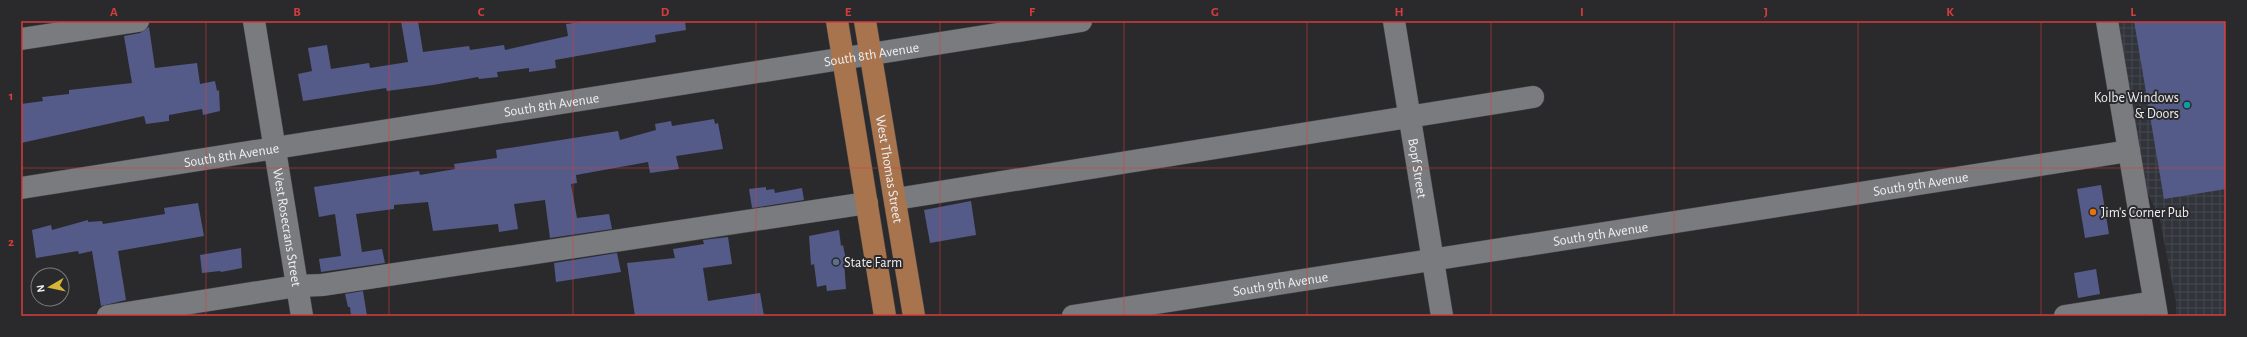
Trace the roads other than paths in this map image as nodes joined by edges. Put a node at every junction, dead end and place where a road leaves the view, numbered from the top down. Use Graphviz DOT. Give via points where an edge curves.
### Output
graph roads {
  1 [pos="138,21"];
  2 [pos="254,21"];
  3 [pos="838,21"];
  4 [pos="865,21"];
  5 [pos="1081,21"];
  6 [pos="1394,21"];
  7 [pos="2107,21"];
  8 [pos="21,39"];
  9 [pos="871,54"];
  10 [pos="844,58"];
  11 [pos="1532,97"];
  12 [pos="1409,116"];
  13 [pos="275,147"];
  14 [pos="2129,151"];
  15 [pos="21,188"];
  16 [pos="896,199"];
  17 [pos="867,203"];
  18 [pos="1433,259"];
  19 [pos="297,286"];
  20 [pos="2156,309"];
  21 [pos="108,316"];
  22 [pos="302,316"];
  23 [pos="885,316"];
  24 [pos="914,316"];
  25 [pos="1073,316"];
  26 [pos="1442,316"];
  27 [pos="2066,316"];
  1 -- 8 [label="street"];
  2 -- 13 [label="street, West Rosecrans Street"];
  3 -- 10 [label="main road, West Thomas Street"];
  4 -- 9 [label="main road, West Thomas Street"];
  5 -- 9 [label="street, South 8th Avenue"];
  6 -- 12 [label="street, Bopf Street"];
  7 -- 14 [label="street"];
  9 -- 10 [label="street, South 8th Avenue"];
  9 -- 16 [label="main road, West Thomas Street"];
  10 -- 13 [label="street, South 8th Avenue"];
  10 -- 17 [label="main road, West Thomas Street"];
  11 -- 12 [label="street"];
  12 -- 16 [label="street"];
  12 -- 18 [label="street, Bopf Street"];
  13 -- 15 [label="street, South 8th Avenue"];
  13 -- 19 [label="street, West Rosecrans Street"];
  14 -- 18 [label="street, South 9th Avenue"];
  14 -- 20 [label="street"];
  16 -- 24 [label="main road, West Thomas Street"];
  17 -- 19 [label="street" via="322,285"];
  17 -- 23 [label="main road, West Thomas Street"];
  18 -- 25 [label="street, South 9th Avenue"];
  18 -- 26 [label="street, Bopf Street"];
  19 -- 21 [label="street"];
  19 -- 22 [label="street, West Rosecrans Street"];
  20 -- 27 [label="street"];
}
